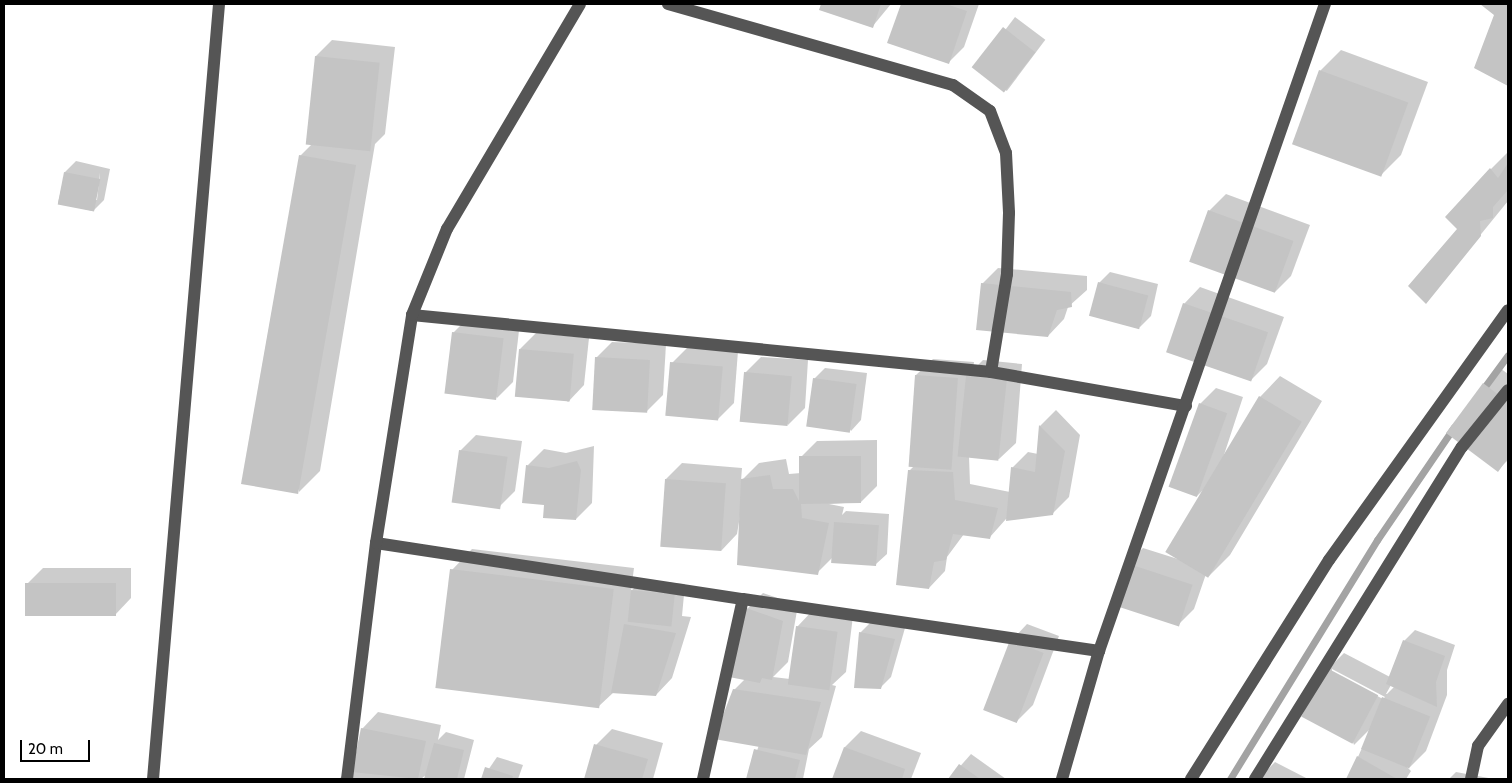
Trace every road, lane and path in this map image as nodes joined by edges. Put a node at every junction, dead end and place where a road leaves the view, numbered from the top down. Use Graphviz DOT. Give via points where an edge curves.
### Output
graph roads {
  1 [pos="219,4"];
  2 [pos="580,4"];
  3 [pos="668,4"];
  4 [pos="1325,4"];
  5 [pos="1508,310"];
  6 [pos="412,315"];
  7 [pos="991,372"];
  8 [pos="1508,390"];
  9 [pos="1186,406"];
  10 [pos="376,543"];
  11 [pos="743,599"];
  12 [pos="1099,651"];
  13 [pos="1508,704"];
  14 [pos="153,779"];
  15 [pos="346,779"];
  16 [pos="703,779"];
  17 [pos="1062,779"];
  18 [pos="1192,779"];
  19 [pos="1255,779"];
  20 [pos="1471,779"];
  1 -- 14 [label="street"];
  2 -- 6 [label="street" via="447,229"];
  3 -- 7 [label="street" via="953,85 990,111 1006,153 1009,213 1007,274"];
  4 -- 9 [label="street"];
  5 -- 18 [label="street" via="1329,560"];
  6 -- 7 [label="street"];
  6 -- 10 [label="street"];
  7 -- 9 [label="street"];
  8 -- 19 [label="street" via="1462,447"];
  9 -- 12 [label="street"];
  10 -- 11 [label="street"];
  10 -- 15 [label="street"];
  11 -- 12 [label="street"];
  11 -- 16 [label="street"];
  12 -- 17 [label="street"];
  13 -- 20 [label="street" via="1478,746"];
}
